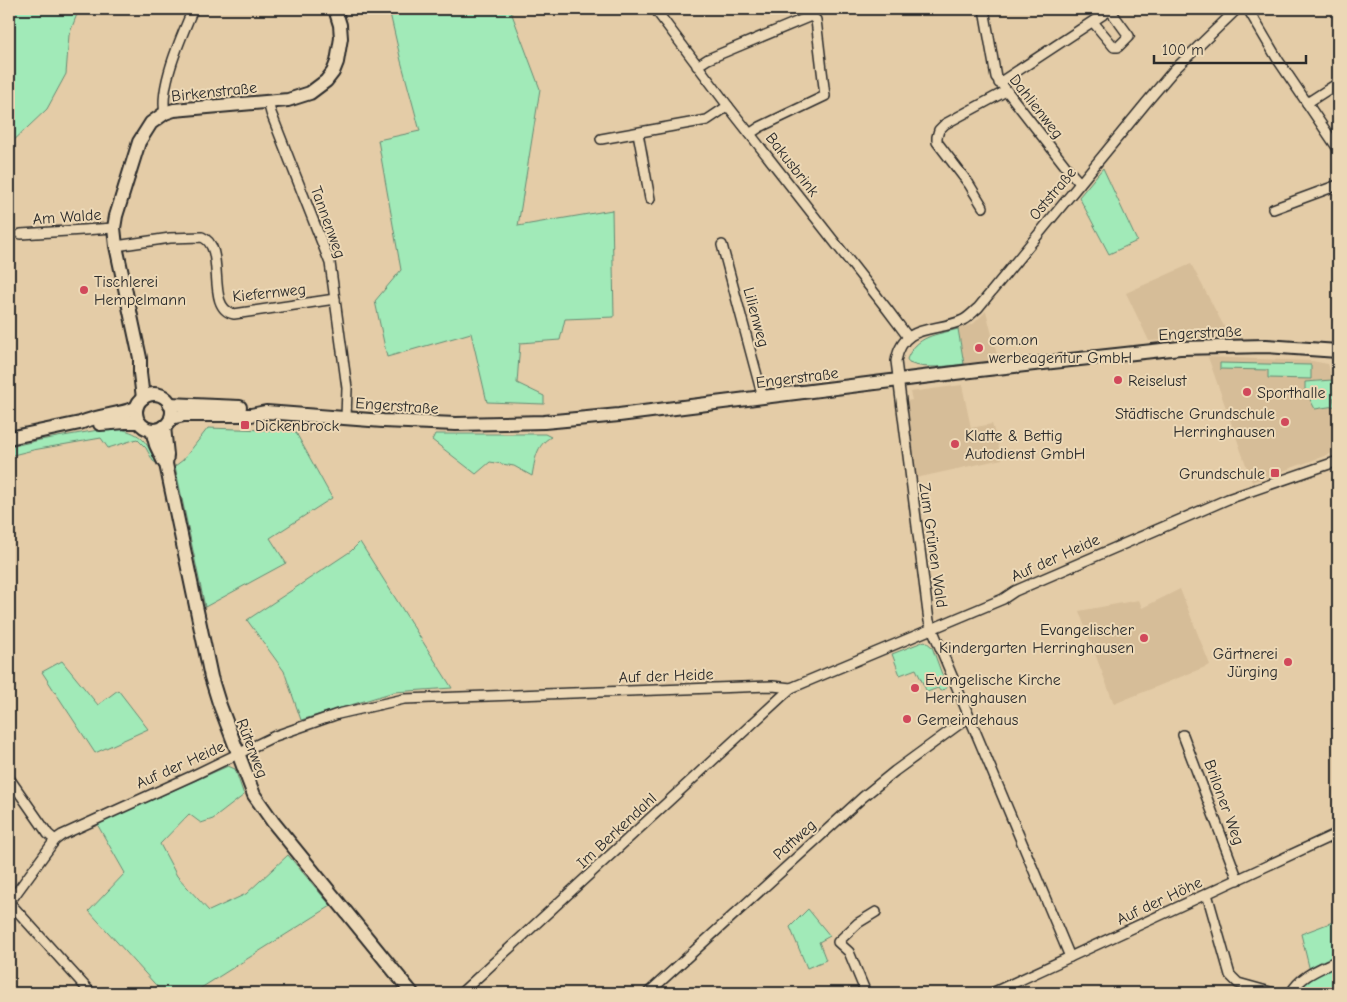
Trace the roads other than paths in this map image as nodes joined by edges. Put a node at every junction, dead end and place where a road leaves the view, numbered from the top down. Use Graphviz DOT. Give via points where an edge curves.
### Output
graph roads {
  1 [pos="193,9"];
  2 [pos="335,9"];
  3 [pos="655,9"];
  4 [pos="984,9"];
  5 [pos="1237,9"];
  6 [pos="1248,9"];
  7 [pos="1093,22"];
  8 [pos="697,66"];
  9 [pos="999,83"];
  10 [pos="1338,83"];
  11 [pos="1006,91"];
  12 [pos="268,102"];
  13 [pos="1307,104"];
  14 [pos="728,106"];
  15 [pos="165,113"];
  16 [pos="638,133"];
  17 [pos="750,133"];
  18 [pos="601,139"];
  19 [pos="1338,149"];
  20 [pos="1080,183"];
  21 [pos="1338,186"];
  22 [pos="650,199"];
  23 [pos="983,207"];
  24 [pos="1273,209"];
  25 [pos="114,228"];
  26 [pos="21,234"];
  27 [pos="722,245"];
  28 [pos="116,246"];
  29 [pos="335,299"];
  30 [pos="908,337"];
  31 [pos="1338,351"];
  32 [pos="140,358"];
  33 [pos="897,381"];
  34 [pos="157,395"];
  35 [pos="763,398"];
  36 [pos="140,403"];
  37 [pos="169,404"];
  38 [pos="259,412"];
  39 [pos="346,418"];
  40 [pos="138,422"];
  41 [pos="80,423"];
  42 [pos="162,425"];
  43 [pos="9,438"];
  44 [pos="1338,461"];
  45 [pos="932,629"];
  46 [pos="791,688"];
  47 [pos="969,717"];
  48 [pos="1183,735"];
  49 [pos="238,754"];
  50 [pos="9,778"];
  51 [pos="1338,833"];
  52 [pos="55,840"];
  53 [pos="1238,880"];
  54 [pos="1207,894"];
  55 [pos="9,902"];
  56 [pos="876,912"];
  57 [pos="1070,957"];
  58 [pos="1338,960"];
  59 [pos="91,993"];
  60 [pos="412,993"];
  61 [pos="461,993"];
  62 [pos="648,993"];
  63 [pos="866,993"];
  64 [pos="992,993"];
  65 [pos="1274,993"];
  66 [pos="1291,993"];
  1 -- 15 [label="street" via="164,94"];
  2 -- 12 [label="main road, Birkenstraße" via="341,38 333,72 310,93"];
  3 -- 8 [label="street, Bakusbrink"];
  4 -- 9 [label="street, Dahlienweg"];
  5 -- 20 [label="street, Oststraße" via="1174,70"];
  6 -- 13 [label="street"];
  7 -- 9 [label="street"];
  8 -- 14 [label="street, Bakusbrink"];
  8 -- 17 [label="street" via="813,17 817,23 825,96"];
  9 -- 11 [label="street, Dahlienweg"];
  10 -- 13 [label="street"];
  11 -- 20 [label="street, Dahlienweg"];
  11 -- 23 [label="street" via="945,124 937,136 940,147"];
  12 -- 15 [label="main road, Birkenstraße"];
  12 -- 29 [label="street, Tannenweg" via="330,263"];
  13 -- 19 [label="street"];
  14 -- 16 [label="street" via="707,120"];
  14 -- 17 [label="street, Bakusbrink"];
  15 -- 25 [label="main road, Birkenstraße" via="151,123 139,142"];
  16 -- 18 [label="street"];
  16 -- 22 [label="street"];
  17 -- 30 [label="street, Bakusbrink"];
  20 -- 30 [label="street, Oststraße" via="972,313 961,321"];
  21 -- 24 [label="street"];
  25 -- 26 [label="street, Am Walde"];
  25 -- 28 [label="main road, Birkenstraße"];
  27 -- 35 [label="street, Lilienweg"];
  28 -- 29 [label="street, Kiefernweg" via="170,238 206,239 212,247 221,305 229,313"];
  28 -- 32 [label="main road, Birkenstraße"];
  29 -- 39 [label="street, Tannenweg" via="347,388"];
  30 -- 33 [label="street" via="897,353"];
  31 -- 33 [label="main road, Engerstraße" via="1266,346 1190,348"];
  32 -- 34 [label="main road, Birkenstraße"];
  32 -- 36 [label="main road, Birkenstraße"];
  33 -- 35 [label="main road, Engerstraße"];
  33 -- 45 [label="street, Zum Grünen Wald"];
  34 -- 36 [label="main road" via="150,395"];
  34 -- 37 [label="main road"];
  35 -- 39 [label="main road, Engerstraße" via="544,422 456,424"];
  36 -- 40 [label="main road"];
  36 -- 41 [label="main road" via="123,412"];
  37 -- 38 [label="main road, Engerstraße" via="233,406"];
  37 -- 42 [label="main road" via="171,408"];
  38 -- 39 [label="main road, Engerstraße"];
  38 -- 42 [label="main road, Engerstraße" via="184,415"];
  40 -- 41 [label="main road"];
  40 -- 42 [label="main road" via="144,428"];
  41 -- 43 [label="main road"];
  42 -- 49 [label="main road, Rüterweg" via="156,445 166,464 211,677"];
  44 -- 45 [label="street, Auf der Heide" via="1259,487 1187,516"];
  45 -- 46 [label="street, Auf der Heide"];
  45 -- 47 [label="street, Zum Grünen Wald"];
  46 -- 49 [label="street, Auf der Heide" via="404,698 307,724"];
  46 -- 61 [label="street, Im Berkendahl"];
  47 -- 57 [label="street, Zum Grünen Wald"];
  47 -- 62 [label="street, Pattweg" via="863,797"];
  48 -- 53 [label="street, Briloner Weg"];
  49 -- 52 [label="street, Auf der Heide"];
  49 -- 60 [label="main road, Rüterweg" via="262,808"];
  50 -- 52 [label="street"];
  51 -- 53 [label="street, Auf der Höhe"];
  52 -- 55 [label="street, Auf der Heide"];
  53 -- 54 [label="street, Auf der Höhe"];
  54 -- 57 [label="street, Auf der Höhe"];
  54 -- 65 [label="street" via="1230,975 1238,983"];
  55 -- 59 [label="street"];
  56 -- 63 [label="street" via="858,923 838,942 849,952"];
  57 -- 64 [label="street, Auf der Höhe"];
  58 -- 66 [label="street" via="1304,977"];
}
